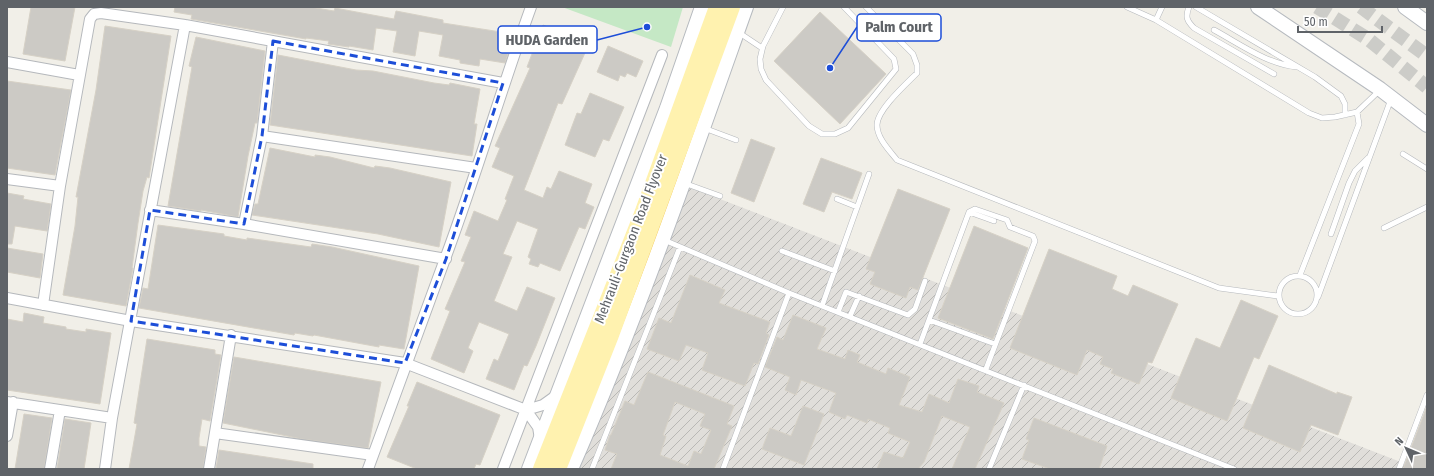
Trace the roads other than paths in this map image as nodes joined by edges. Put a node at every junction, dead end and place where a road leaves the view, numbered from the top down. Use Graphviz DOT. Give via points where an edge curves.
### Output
graph roads {
  1 [pos="531,7"];
  2 [pos="702,7"];
  3 [pos="717,7"];
  4 [pos="732,7"];
  5 [pos="746,7"];
  6 [pos="783,7"];
  7 [pos="844,7"];
  8 [pos="866,7"];
  9 [pos="1127,7"];
  10 [pos="1162,7"];
  11 [pos="1189,7"];
  12 [pos="1196,7"];
  13 [pos="1258,7"];
  14 [pos="1405,7"];
  15 [pos="1156,20"];
  16 [pos="1427,23"];
  17 [pos="185,25"];
  18 [pos="1214,30"];
  19 [pos="737,32"];
  20 [pos="273,41"];
  21 [pos="762,48"];
  22 [pos="662,55"];
  23 [pos="7,62"];
  24 [pos="1298,67"];
  25 [pos="1274,74"];
  26 [pos="80,75"];
  27 [pos="503,83"];
  28 [pos="1386,94"];
  29 [pos="1357,112"];
  30 [pos="1345,115"];
  31 [pos="1427,125"];
  32 [pos="703,128"];
  33 [pos="262,136"];
  34 [pos="736,140"];
  35 [pos="1403,154"];
  36 [pos="1370,155"];
  37 [pos="476,168"];
  38 [pos="1427,169"];
  39 [pos="869,174"];
  40 [pos="7,179"];
  41 [pos="683,183"];
  42 [pos="60,186"];
  43 [pos="720,196"];
  44 [pos="837,199"];
  45 [pos="857,207"];
  46 [pos="1427,207"];
  47 [pos="150,210"];
  48 [pos="969,212"];
  49 [pos="994,221"];
  50 [pos="244,224"];
  51 [pos="1384,228"];
  52 [pos="1331,234"];
  53 [pos="663,240"];
  54 [pos="680,247"];
  55 [pos="782,251"];
  56 [pos="446,259"];
  57 [pos="835,270"];
  58 [pos="1300,276"];
  59 [pos="925,281"];
  60 [pos="789,293"];
  61 [pos="859,296"];
  62 [pos="1278,296"];
  63 [pos="1318,297"];
  64 [pos="7,298"];
  65 [pos="43,305"];
  66 [pos="822,306"];
  67 [pos="838,312"];
  68 [pos="850,316"];
  69 [pos="131,320"];
  70 [pos="929,320"];
  71 [pos="231,335"];
  72 [pos="920,344"];
  73 [pos="995,344"];
  74 [pos="405,363"];
  75 [pos="986,369"];
  76 [pos="1024,385"];
  77 [pos="557,395"];
  78 [pos="1427,395"];
  79 [pos="10,402"];
  80 [pos="60,410"];
  81 [pos="526,410"];
  82 [pos="112,418"];
  83 [pos="566,428"];
  84 [pos="215,433"];
  85 [pos="7,436"];
  86 [pos="540,440"];
  87 [pos="373,455"];
  88 [pos="50,469"];
  89 [pos="105,469"];
  90 [pos="209,469"];
  91 [pos="368,469"];
  92 [pos="503,469"];
  93 [pos="529,469"];
  94 [pos="542,469"];
  95 [pos="558,469"];
  96 [pos="571,469"];
  97 [pos="592,469"];
  98 [pos="723,469"];
  99 [pos="989,469"];
  100 [pos="1231,469"];
  101 [pos="1398,469"];
  1 -- 27 [label="street"];
  2 -- 77 [label="street" via="667,108"];
  3 -- 83 [label="main road, Mehrauli-Gurgaon Road Flyover"];
  4 -- 83 [label="main road, Mehrauli-Gurgaon Road Flyover" via="612,335"];
  5 -- 19 [label="street"];
  6 -- 21 [label="lane"];
  7 -- 21 [label="lane" via="896,64 893,74 848,128 835,134 822,134 809,126 766,80 761,69"];
  8 -- 62 [label="lane" via="913,54 917,65 916,73 881,112 877,124 886,147 898,160 1219,288"];
  9 -- 15 [label="lane"];
  10 -- 15 [label="lane"];
  11 -- 25 [label="lane" via="1186,14 1187,22 1194,28"];
  12 -- 24 [label="lane"];
  13 -- 28 [label="street"];
  14 -- 16 [label="street"];
  15 -- 30 [label="lane" via="1309,113 1322,118"];
  17 -- 20 [label="street"];
  17 -- 26 [label="street" via="94,14 90,19"];
  17 -- 47 [label="street"];
  18 -- 24 [label="lane" via="1282,66"];
  19 -- 21 [label="lane"];
  19 -- 32 [label="street"];
  20 -- 27 [label="street"];
  20 -- 33 [label="street"];
  22 -- 81 [label="street"];
  23 -- 26 [label="street"];
  24 -- 30 [label="lane" via="1341,96 1345,104"];
  26 -- 42 [label="street"];
  27 -- 37 [label="street"];
  28 -- 29 [label="lane"];
  28 -- 31 [label="street"];
  28 -- 36 [label="lane"];
  29 -- 30 [label="lane"];
  29 -- 58 [label="lane" via="1359,124"];
  32 -- 34 [label="lane"];
  32 -- 41 [label="street"];
  33 -- 37 [label="street"];
  33 -- 50 [label="street"];
  35 -- 38 [label="lane"];
  36 -- 52 [label="lane" via="1355,171 1349,183"];
  36 -- 63 [label="lane"];
  37 -- 56 [label="street"];
  39 -- 45 [label="lane"];
  40 -- 42 [label="street"];
  41 -- 43 [label="lane"];
  41 -- 53 [label="street"];
  42 -- 65 [label="street"];
  44 -- 45 [label="lane"];
  45 -- 57 [label="lane"];
  46 -- 51 [label="lane"];
  47 -- 50 [label="street"];
  47 -- 69 [label="street"];
  48 -- 49 [label="lane"];
  48 -- 70 [label="lane"];
  48 -- 73 [label="lane" via="975,208 1007,220 1010,227 1035,238"];
  50 -- 56 [label="street"];
  53 -- 54 [label="lane"];
  53 -- 96 [label="street"];
  54 -- 60 [label="lane"];
  54 -- 97 [label="lane"];
  55 -- 57 [label="lane"];
  56 -- 74 [label="street"];
  57 -- 66 [label="lane"];
  58 -- 62 [label="lane" via="1294,276 1283,283"];
  58 -- 63 [label="lane" via="1311,280"];
  59 -- 61 [label="lane" via="915,309 908,314"];
  60 -- 66 [label="lane"];
  60 -- 98 [label="lane"];
  61 -- 67 [label="lane" via="846,292"];
  61 -- 68 [label="lane"];
  62 -- 63 [label="lane" via="1283,308 1295,314 1313,308"];
  64 -- 65 [label="street"];
  65 -- 69 [label="street"];
  66 -- 67 [label="lane"];
  67 -- 68 [label="lane"];
  68 -- 72 [label="lane"];
  69 -- 71 [label="street"];
  69 -- 82 [label="street"];
  70 -- 72 [label="lane"];
  70 -- 73 [label="lane"];
  71 -- 74 [label="street"];
  71 -- 84 [label="street"];
  72 -- 75 [label="lane"];
  73 -- 75 [label="lane"];
  74 -- 81 [label="street"];
  74 -- 87 [label="street"];
  75 -- 76 [label="lane"];
  76 -- 99 [label="lane"];
  76 -- 100 [label="lane"];
  77 -- 81 [label="street" via="543,405"];
  77 -- 86 [label="street"];
  78 -- 101 [label="lane"];
  79 -- 80 [label="street"];
  79 -- 85 [label="street"];
  80 -- 82 [label="street"];
  80 -- 88 [label="street"];
  81 -- 86 [label="street" via="538,426"];
  81 -- 92 [label="street"];
  82 -- 89 [label="street"];
  83 -- 94 [label="main road, Mehrauli-Gurgaon Road Flyover"];
  83 -- 95 [label="main road, Mehrauli-Gurgaon Road Flyover"];
  84 -- 87 [label="street"];
  84 -- 90 [label="street"];
  86 -- 93 [label="street"];
  87 -- 91 [label="street"];
}
